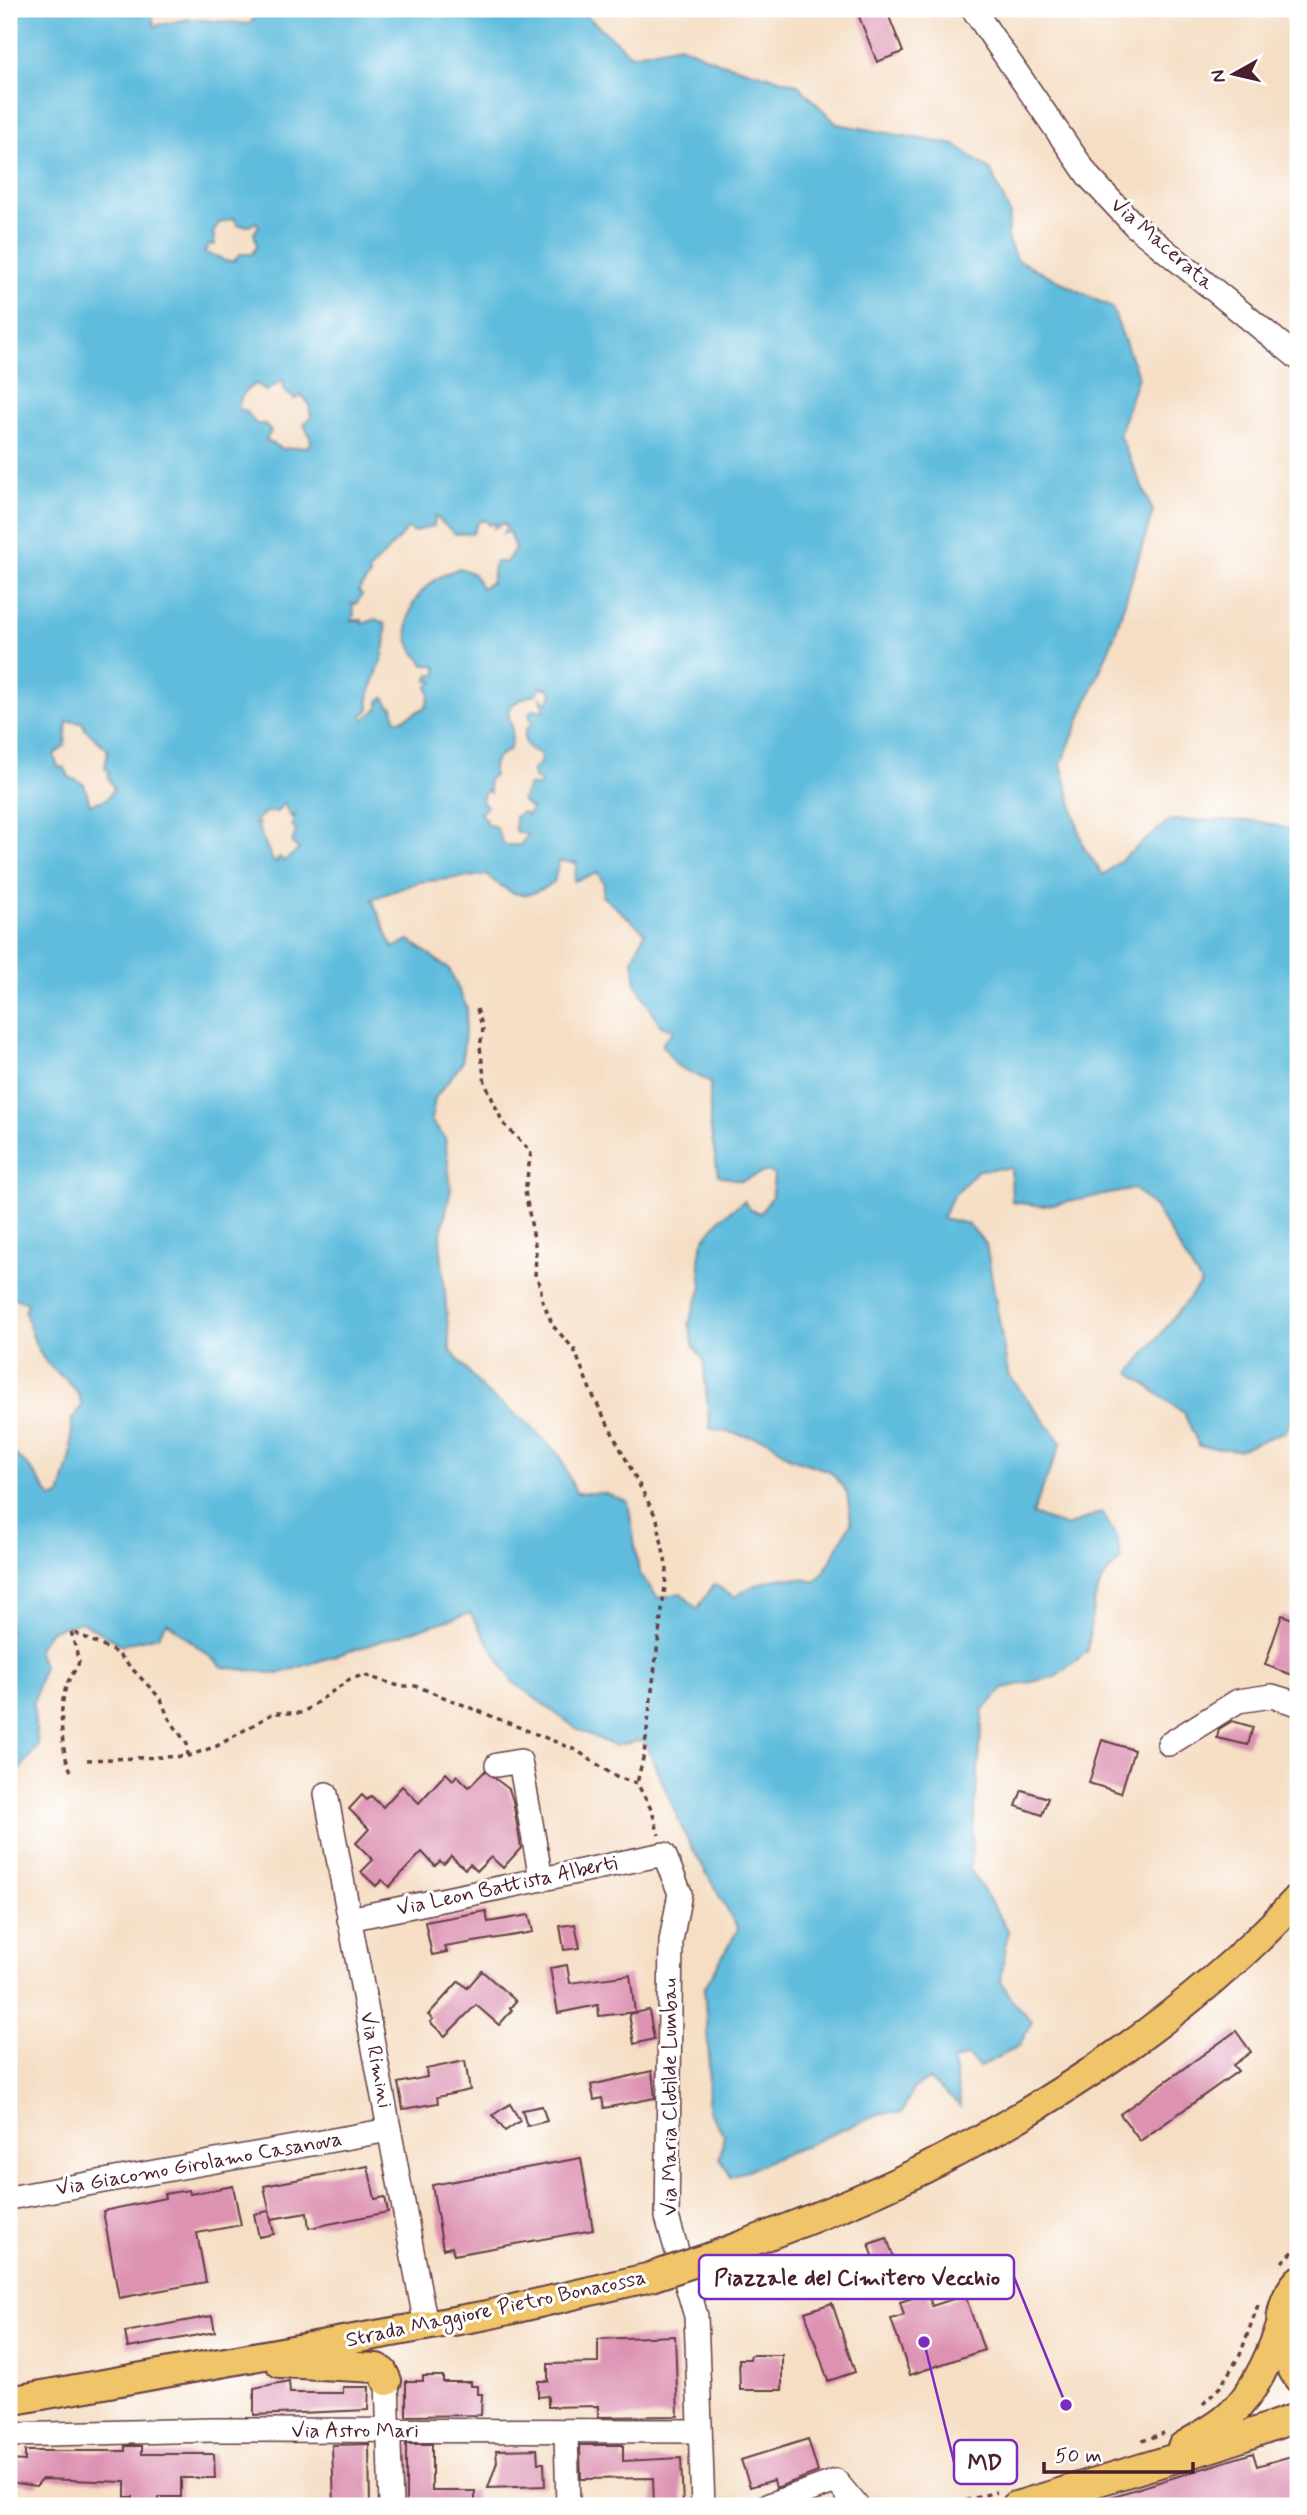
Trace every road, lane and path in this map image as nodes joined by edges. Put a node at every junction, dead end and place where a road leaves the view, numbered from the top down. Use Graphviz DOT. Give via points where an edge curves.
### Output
graph roads {
  1 [pos="973,9"];
  2 [pos="1298,358"];
  3 [pos="477,1009"];
  4 [pos="1298,1704"];
  5 [pos="1169,1744"];
  6 [pos="188,1756"];
  7 [pos="87,1760"];
  8 [pos="497,1765"];
  9 [pos="71,1771"];
  10 [pos="637,1783"];
  11 [pos="326,1794"];
  12 [pos="664,1854"];
  13 [pos="541,1879"];
  14 [pos="1298,1898"];
  15 [pos="349,1919"];
  16 [pos="389,2130"];
  17 [pos="9,2198"];
  18 [pos="1298,2247"];
  19 [pos="1289,2273"];
  20 [pos="1263,2294"];
  21 [pos="426,2325"];
  22 [pos="1281,2325"];
  23 [pos="235,2360"];
  24 [pos="1298,2378"];
  25 [pos="387,2381"];
  26 [pos="9,2401"];
  27 [pos="1201,2406"];
  28 [pos="1298,2417"];
  29 [pos="390,2431"];
  30 [pos="700,2431"];
  31 [pos="566,2433"];
  32 [pos="9,2435"];
  33 [pos="1157,2463"];
  34 [pos="391,2506"];
  35 [pos="568,2506"];
  36 [pos="703,2506"];
  37 [pos="766,2506"];
  38 [pos="858,2506"];
  39 [pos="1016,2506"];
  1 -- 2 [label="street, Via Macerata" via="1089,177 1135,226"];
  3 -- 10 [label="path" via="483,1029 480,1047 485,1083 503,1124 531,1152 525,1191 541,1297 553,1326 575,1349 591,1392 657,1519 667,1570"];
  4 -- 5 [label="street" via="1272,1696 1238,1701"];
  6 -- 7 [label="path"];
  6 -- 9 [label="path" via="187,1744 161,1699 117,1653 71,1631 79,1662 68,1681 62,1720 65,1760"];
  6 -- 10 [label="path" via="216,1746 274,1713 302,1713 350,1679 364,1675 398,1686 416,1686 576,1750 616,1777"];
  8 -- 13 [label="street" via="520,1761"];
  10 -- 12 [label="path" via="652,1811"];
  11 -- 15 [label="street, Via Rimini"];
  12 -- 13 [label="street, Via Leon Battista Alberti"];
  12 -- 30 [label="street, Via Maria Clotilde Lumbau" via="680,1893 671,1941 667,2217 696,2316"];
  13 -- 15 [label="street, Via Leon Battista Alberti"];
  14 -- 21 [label="main road, Strada Maggiore Pietro Bonacossa, bridge" via="1264,1935 1104,2062 921,2170 818,2216 651,2277"];
  15 -- 16 [label="street, Via Rimini"];
  16 -- 17 [label="street, Via Giacomo Girolamo Casanova"];
  16 -- 21 [label="street, Via Rimini"];
  18 -- 19 [label="path"];
  19 -- 22 [label="main road"];
  20 -- 27 [label="path" via="1240,2355"];
  21 -- 23 [label="main road, Strada Maggiore Pietro Bonacossa"];
  22 -- 24 [label="main road" via="1282,2346"];
  22 -- 33 [label="main road" via="1272,2355 1228,2416"];
  23 -- 25 [label="main road" via="377,2368"];
  23 -- 26 [label="main road, Strada Maggiore Pietro Bonacossa"];
  25 -- 29 [label="street"];
  28 -- 33 [label="main road"];
  29 -- 31 [label="street, Via Astro Mari"];
  29 -- 32 [label="street, Via Astro Mari"];
  29 -- 34 [label="street"];
  30 -- 31 [label="street, Via Astro Mari"];
  30 -- 36 [label="street, Via Maria Clotilde Lumbau"];
  31 -- 35 [label="street"];
  33 -- 39 [label="main road"];
  37 -- 38 [label="street" via="836,2481"];
}
